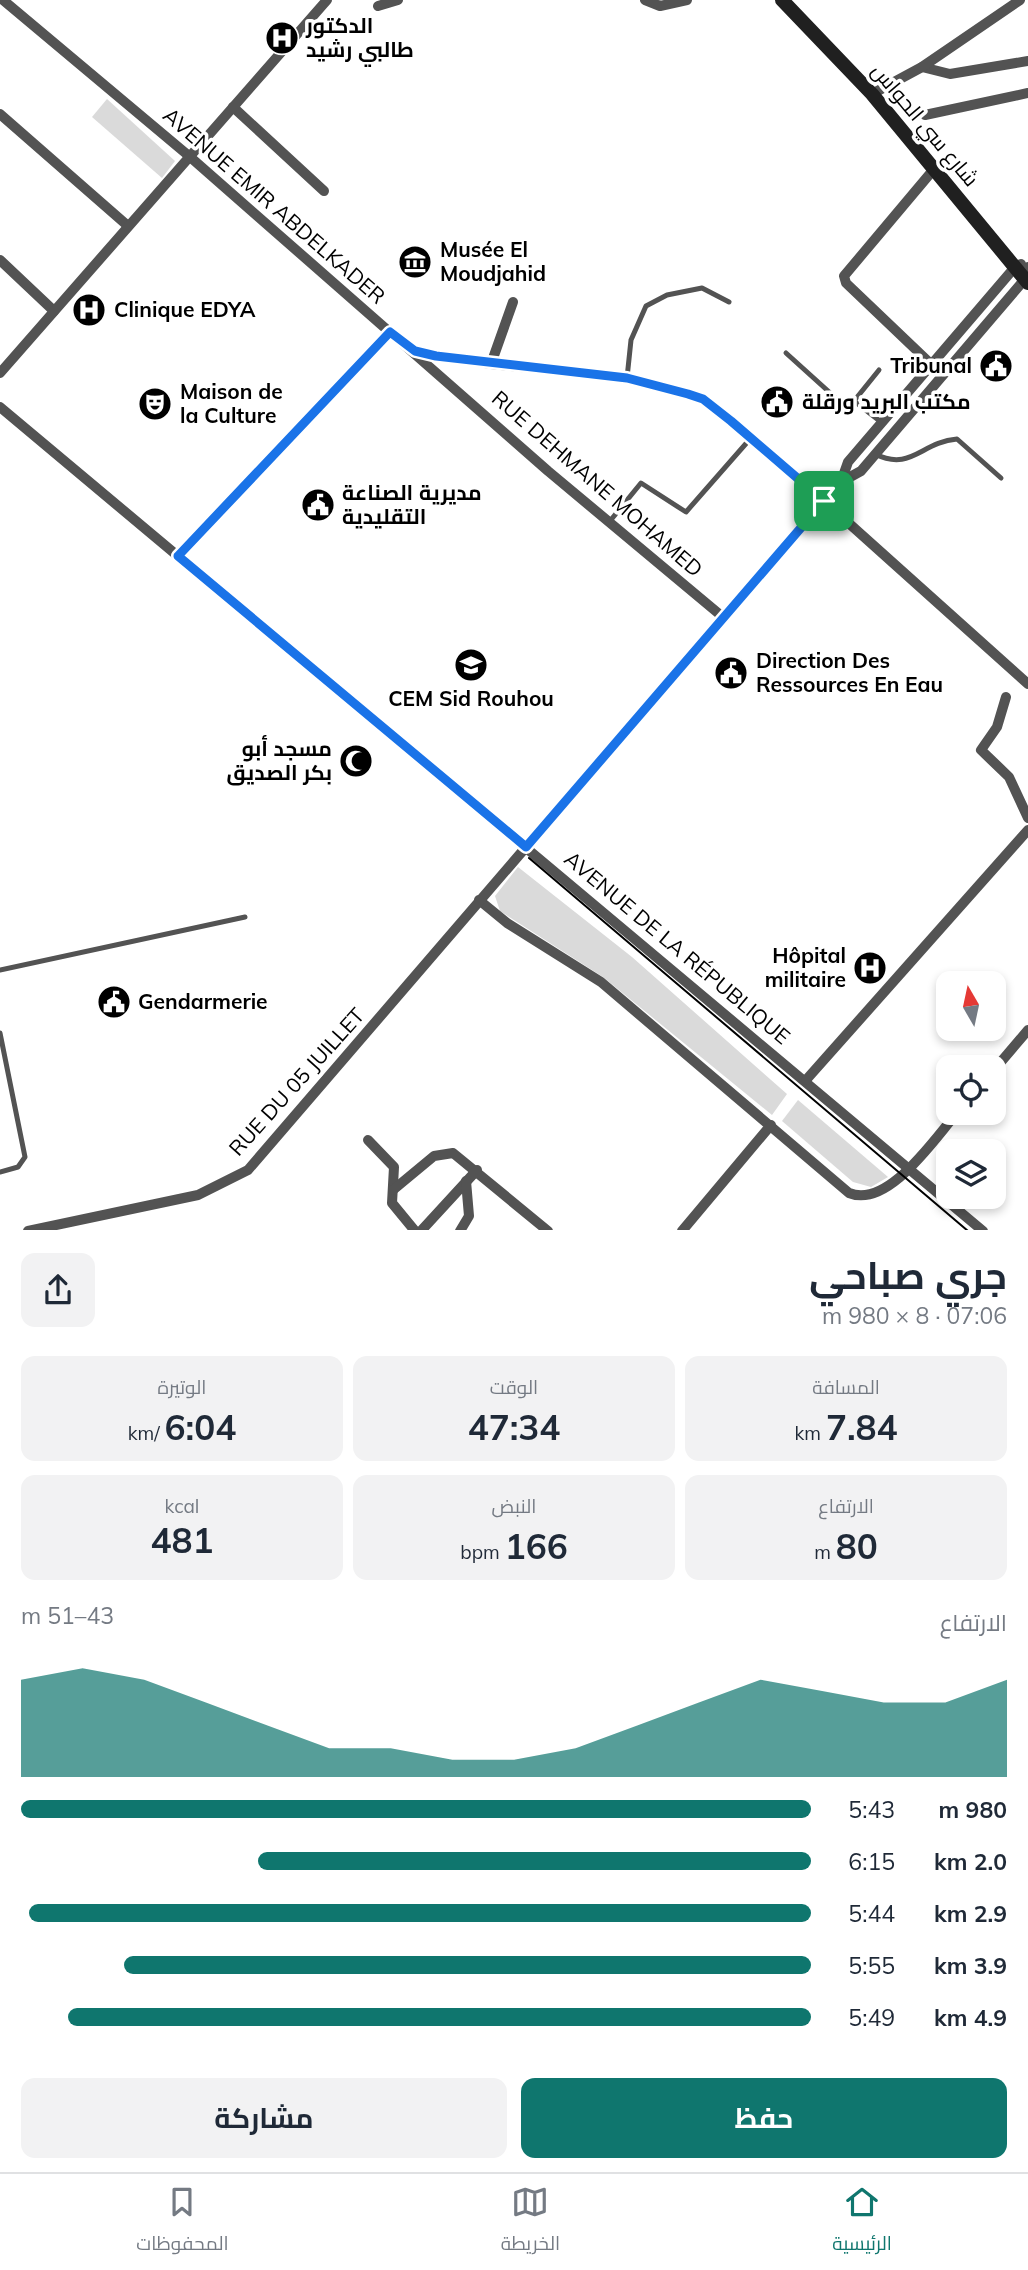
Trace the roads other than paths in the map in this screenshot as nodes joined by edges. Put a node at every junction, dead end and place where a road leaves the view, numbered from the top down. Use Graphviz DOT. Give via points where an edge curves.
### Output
graph roads {
  1 [pos="3,0"];
  2 [pos="327,0"];
  3 [pos="398,0"];
  4 [pos="645,0"];
  5 [pos="687,0"];
  6 [pos="782,0"];
  7 [pos="1020,0"];
  8 [pos="378,6"];
  9 [pos="1028,61"];
  10 [pos="922,67"];
  11 [pos="1028,93"];
  12 [pos="872,94"];
  13 [pos="233,107"];
  14 [pos="0,114"];
  15 [pos="925,115"];
  16 [pos="189,156"];
  17 [pos="934,169"];
  18 [pos="324,191"];
  19 [pos="128,226"];
  20 [pos="0,260"];
  21 [pos="1025,272"];
  22 [pos="513,302"];
  23 [pos="729,302"];
  24 [pos="54,311"];
  25 [pos="390,332"];
  26 [pos="415,351"];
  27 [pos="786,354"];
  28 [pos="491,364"];
  29 [pos="932,365"];
  30 [pos="879,370"];
  31 [pos="0,373"];
  32 [pos="627,378"];
  33 [pos="854,401"];
  34 [pos="0,407"];
  35 [pos="881,422"];
  36 [pos="751,438"];
  37 [pos="875,454"];
  38 [pos="1001,478"];
  39 [pos="841,482"];
  40 [pos="824,501"];
  41 [pos="610,521"];
  42 [pos="178,556"];
  43 [pos="724,618"];
  44 [pos="1028,684"];
  45 [pos="1006,697"];
  46 [pos="1028,818"];
  47 [pos="1028,831"];
  48 [pos="526,847"];
  49 [pos="479,900"];
  50 [pos="245,917"];
  51 [pos="0,970"];
  52 [pos="1028,1030"];
  53 [pos="0,1033"];
  54 [pos="1006,1056"];
  55 [pos="806,1080"];
  56 [pos="771,1125"];
  57 [pos="947,1125"];
  58 [pos="368,1140"];
  59 [pos="910,1167"];
  60 [pos="477,1170"];
  61 [pos="0,1172"];
  62 [pos="466,1181"];
  63 [pos="393,1190"];
  64 [pos="28,1230"];
  65 [pos="415,1230"];
  66 [pos="421,1230"];
  67 [pos="460,1230"];
  68 [pos="548,1230"];
  69 [pos="682,1230"];
  70 [pos="983,1230"];
  1 -- 16 [label="street, AVENUE EMIR ABDELKADER"];
  2 -- 13 [label="street"];
  3 -- 8 [label="street"];
  4 -- 5 [label="street" via="660,6"];
  6 -- 12 [label="street, شارع سي الحواس"];
  7 -- 10 [label="street"];
  9 -- 10 [label="street" via="950,74"];
  10 -- 12 [label="street"];
  11 -- 15 [label="street"];
  12 -- 17 [label="street, شارع سي الحواس"];
  13 -- 16 [label="street"];
  13 -- 18 [label="street"];
  14 -- 19 [label="street"];
  16 -- 19 [label="street"];
  16 -- 25 [label="street, AVENUE EMIR ABDELKADER"];
  17 -- 21 [label="street, شارع سي الحواس"];
  17 -- 29 [label="street" via="844,276"];
  19 -- 24 [label="street"];
  20 -- 24 [label="street"];
  21 -- 29 [label="street"];
  21 -- 37 [label="street"];
  22 -- 28 [label="street"];
  23 -- 32 [label="lane" via="702,288 675,292 646,306 631,340"];
  24 -- 31 [label="street"];
  25 -- 26 [label="street, AVENUE EMIR ABDELKADER"];
  25 -- 42 [label="street"];
  26 -- 28 [label="street, AVENUE EMIR ABDELKADER"];
  26 -- 41 [label="street, RUE DEHMANE MOHAMED"];
  27 -- 33 [label="lane" via="838,400"];
  28 -- 32 [label="street, AVENUE EMIR ABDELKADER"];
  29 -- 35 [label="street"];
  30 -- 33 [label="lane"];
  32 -- 36 [label="street, AVENUE EMIR ABDELKADER" via="703,399"];
  33 -- 35 [label="lane"];
  34 -- 42 [label="street, AVENUE DE LA RÉPUBLIQUE"];
  35 -- 39 [label="street" via="848,462"];
  36 -- 40 [label="street, AVENUE EMIR ABDELKADER"];
  36 -- 41 [label="lane" via="686,512 641,483"];
  37 -- 38 [label="lane" via="891,462 939,440 957,439"];
  37 -- 39 [label="street" via="861,471"];
  39 -- 40 [label="street, RUE DU 05 JUILLET"];
  40 -- 43 [label="street, RUE DU 05 JUILLET"];
  40 -- 44 [label="street, AVENUE EMIR ABDELKADER"];
  41 -- 43 [label="street, RUE DEHMANE MOHAMED"];
  42 -- 48 [label="street, AVENUE DE LA RÉPUBLIQUE"];
  43 -- 48 [label="street, RUE DU 05 JUILLET"];
  45 -- 46 [label="street" via="997,727 981,750 1009,777"];
  47 -- 55 [label="street"];
  48 -- 49 [label="street, RUE DU 05 JUILLET"];
  48 -- 55 [label="street, AVENUE DE LA RÉPUBLIQUE"];
  49 -- 56 [label="street" via="601,982"];
  49 -- 64 [label="street, RUE DU 05 JUILLET" via="248,1170 198,1195"];
  50 -- 51 [label="lane"];
  52 -- 54 [label="street"];
  53 -- 61 [label="lane" via="25,1157 18,1167"];
  55 -- 59 [label="street, AVENUE DE LA RÉPUBLIQUE"];
  56 -- 59 [label="street" via="858,1196 886,1189"];
  56 -- 69 [label="street"];
  57 -- 59 [label="street"];
  58 -- 63 [label="street" via="394,1167"];
  59 -- 70 [label="street, AVENUE DE LA RÉPUBLIQUE"];
  60 -- 62 [label="street"];
  60 -- 63 [label="street" via="462,1158 445,1153 433,1156"];
  60 -- 68 [label="street"];
  62 -- 66 [label="street"];
  62 -- 67 [label="street" via="469,1216"];
  63 -- 65 [label="street" via="392,1203"];
}
